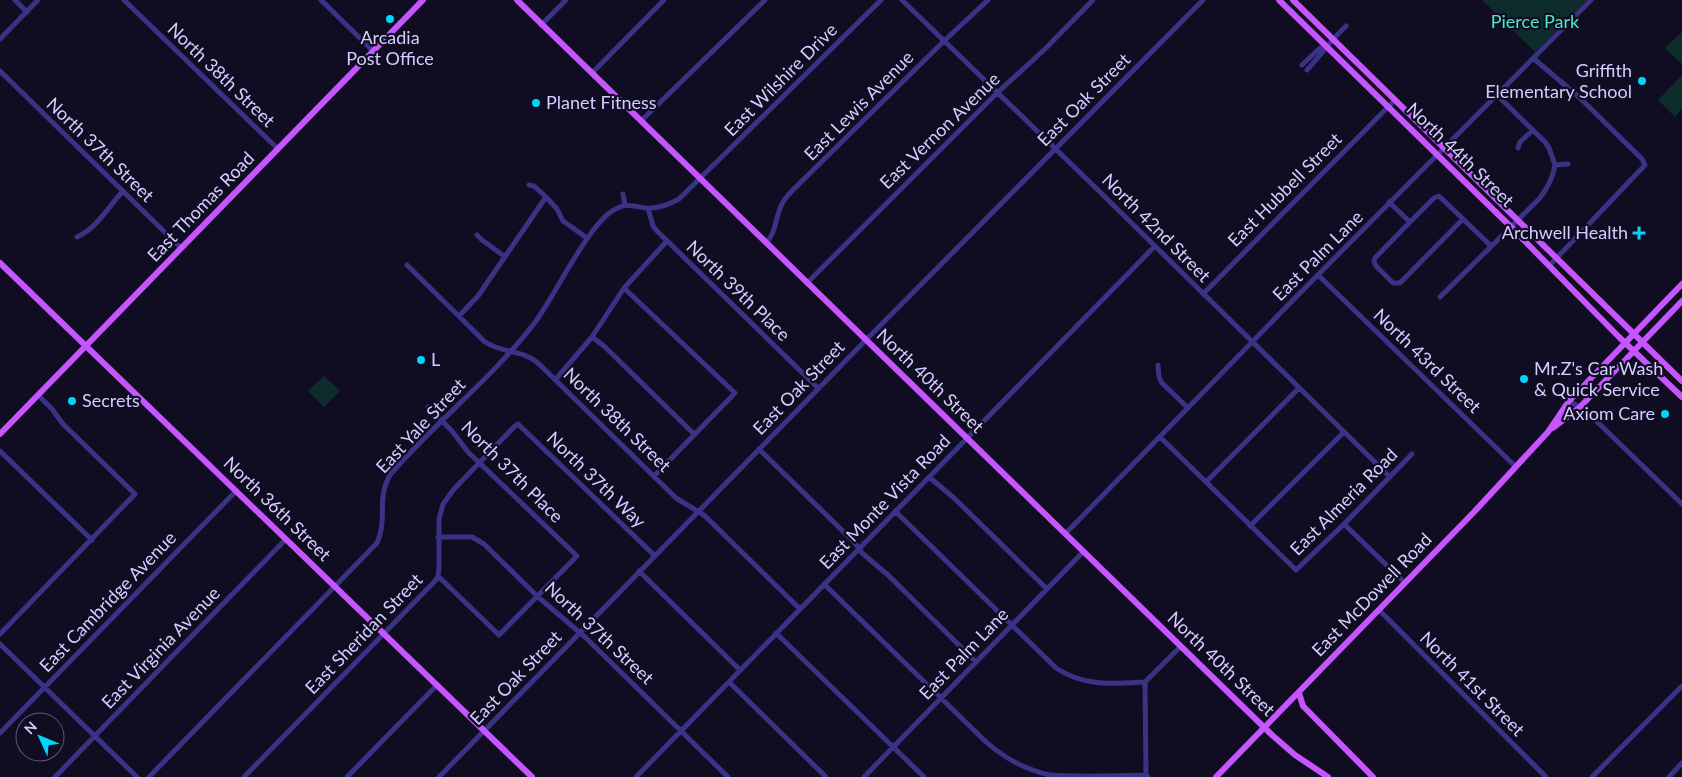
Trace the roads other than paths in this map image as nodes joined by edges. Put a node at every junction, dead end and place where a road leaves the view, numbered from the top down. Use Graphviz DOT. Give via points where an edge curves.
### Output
graph roads {
  1 [pos="15,0"];
  2 [pos="38,0"];
  3 [pos="124,0"];
  4 [pos="321,0"];
  5 [pos="422,0"];
  6 [pos="517,0"];
  7 [pos="566,0"];
  8 [pos="664,0"];
  9 [pos="765,0"];
  10 [pos="881,0"];
  11 [pos="902,0"];
  12 [pos="988,0"];
  13 [pos="1093,0"];
  14 [pos="1203,0"];
  15 [pos="1279,0"];
  16 [pos="1293,0"];
  17 [pos="1591,0"];
  18 [pos="27,12"];
  19 [pos="541,25"];
  20 [pos="1346,26"];
  21 [pos="0,39"];
  22 [pos="944,41"];
  23 [pos="1330,42"];
  24 [pos="374,51"];
  25 [pos="1533,58"];
  26 [pos="1302,65"];
  27 [pos="1307,70"];
  28 [pos="0,71"];
  29 [pos="592,74"];
  30 [pos="997,93"];
  31 [pos="1498,95"];
  32 [pos="1395,100"];
  33 [pos="1388,106"];
  34 [pos="641,121"];
  35 [pos="1533,130"];
  36 [pos="1445,148"];
  37 [pos="1518,148"];
  38 [pos="278,149"];
  39 [pos="1055,149"];
  40 [pos="1438,154"];
  41 [pos="1568,164"];
  42 [pos="1555,165"];
  43 [pos="700,179"];
  44 [pos="529,185"];
  45 [pos="123,190"];
  46 [pos="623,194"];
  47 [pos="546,197"];
  48 [pos="1390,202"];
  49 [pos="625,205"];
  50 [pos="648,208"];
  51 [pos="1463,219"];
  52 [pos="1518,220"];
  53 [pos="1410,222"];
  54 [pos="1511,227"];
  55 [pos="478,235"];
  56 [pos="77,237"];
  57 [pos="587,238"];
  58 [pos="667,241"];
  59 [pos="766,243"];
  60 [pos="1155,246"];
  61 [pos="1491,246"];
  62 [pos="182,248"];
  63 [pos="504,256"];
  64 [pos="1556,257"];
  65 [pos="0,262"];
  66 [pos="407,265"];
  67 [pos="1549,266"];
  68 [pos="1318,274"];
  69 [pos="807,282"];
  70 [pos="1682,284"];
  71 [pos="624,288"];
  72 [pos="1203,294"];
  73 [pos="1440,297"];
  74 [pos="1682,301"];
  75 [pos="459,316"];
  76 [pos="1633,334"];
  77 [pos="592,338"];
  78 [pos="866,340"];
  79 [pos="1642,342"];
  80 [pos="1253,343"];
  81 [pos="1624,343"];
  82 [pos="86,345"];
  83 [pos="1633,351"];
  84 [pos="509,352"];
  85 [pos="1158,365"];
  86 [pos="556,379"];
  87 [pos="1682,381"];
  88 [pos="818,388"];
  89 [pos="1299,388"];
  90 [pos="38,395"];
  91 [pos="1682,397"];
  92 [pos="1569,401"];
  93 [pos="428,407"];
  94 [pos="1580,407"];
  95 [pos="1188,408"];
  96 [pos="442,421"];
  97 [pos="518,424"];
  98 [pos="1344,432"];
  99 [pos="1548,432"];
  100 [pos="0,434"];
  101 [pos="694,434"];
  102 [pos="1160,437"];
  103 [pos="967,438"];
  104 [pos="759,449"];
  105 [pos="0,451"];
  106 [pos="1412,454"];
  107 [pos="479,463"];
  108 [pos="1516,467"];
  109 [pos="654,476"];
  110 [pos="929,477"];
  111 [pos="1390,477"];
  112 [pos="1206,482"];
  113 [pos="236,491"];
  114 [pos="1682,504"];
  115 [pos="698,511"];
  116 [pos="895,511"];
  117 [pos="1344,524"];
  118 [pos="1250,526"];
  119 [pos="1066,533"];
  120 [pos="438,537"];
  121 [pos="286,539"];
  122 [pos="92,540"];
  123 [pos="858,549"];
  124 [pos="1084,551"];
  125 [pos="654,556"];
  126 [pos="639,571"];
  127 [pos="438,576"];
  128 [pos="1405,583"];
  129 [pos="824,584"];
  130 [pos="335,586"];
  131 [pos="1047,589"];
  132 [pos="537,596"];
  133 [pos="800,608"];
  134 [pos="1379,610"];
  135 [pos="1012,625"];
  136 [pos="580,632"];
  137 [pos="776,633"];
  138 [pos="0,634"];
  139 [pos="384,634"];
  140 [pos="0,644"];
  141 [pos="1181,646"];
  142 [pos="976,662"];
  143 [pos="740,670"];
  144 [pos="728,682"];
  145 [pos="1145,682"];
  146 [pos="437,685"];
  147 [pos="1682,686"];
  148 [pos="45,688"];
  149 [pos="1299,692"];
  150 [pos="941,698"];
  151 [pos="1264,728"];
  152 [pos="681,730"];
  153 [pos="484,731"];
  154 [pos="0,733"];
  155 [pos="95,736"];
  156 [pos="893,747"];
  157 [pos="1682,764"];
  158 [pos="1147,776"];
  159 [pos="55,777"];
  160 [pos="137,777"];
  161 [pos="149,777"];
  162 [pos="244,777"];
  163 [pos="347,777"];
  164 [pos="439,777"];
  165 [pos="532,777"];
  166 [pos="636,777"];
  167 [pos="728,777"];
  168 [pos="826,777"];
  169 [pos="864,777"];
  170 [pos="924,777"];
  171 [pos="1106,777"];
  172 [pos="1216,777"];
  173 [pos="1328,777"];
  174 [pos="1373,777"];
  175 [pos="1546,777"];
  176 [pos="1592,777"];
  177 [pos="1669,777"];
  1 -- 18 [label="street"];
  2 -- 18 [label="street"];
  3 -- 38 [label="street, North 38th Street"];
  4 -- 24 [label="street"];
  5 -- 24 [label="main road, East Thomas Road"];
  6 -- 19 [label="main road, North 40th Street"];
  7 -- 19 [label="street"];
  8 -- 29 [label="street"];
  9 -- 34 [label="street"];
  10 -- 43 [label="street, East Wilshire Drive"];
  11 -- 22 [label="street, North 42nd Street"];
  12 -- 22 [label="street, East Lewis Avenue"];
  13 -- 30 [label="street, East Vernon Avenue"];
  14 -- 39 [label="street, East Oak Street"];
  15 -- 23 [label="main road, North 44th Street"];
  16 -- 23 [label="main road, North 44th Street"];
  17 -- 25 [label="street, East Palm Lane"];
  18 -- 21 [label="street"];
  19 -- 29 [label="main road, North 40th Street"];
  20 -- 23 [label="street"];
  22 -- 30 [label="street, North 42nd Street"];
  22 -- 59 [label="street, East Lewis Avenue" via="783,202"];
  23 -- 26 [label="street"];
  23 -- 27 [label="street"];
  23 -- 32 [label="main road, North 44th Street"];
  23 -- 33 [label="main road, North 44th Street"];
  24 -- 38 [label="main road, East Thomas Road"];
  25 -- 31 [label="street, East Palm Lane"];
  25 -- 64 [label="street" via="1580,98 1645,165"];
  28 -- 45 [label="street, North 37th Street"];
  29 -- 34 [label="main road, North 40th Street"];
  30 -- 39 [label="street, North 42nd Street"];
  30 -- 69 [label="street, East Vernon Avenue"];
  31 -- 35 [label="street"];
  31 -- 36 [label="street, East Palm Lane"];
  32 -- 33 [label="street, East Hubbell Street"];
  32 -- 36 [label="main road, North 44th Street"];
  33 -- 40 [label="main road, North 44th Street"];
  33 -- 72 [label="street, East Hubbell Street"];
  34 -- 43 [label="main road, North 40th Street"];
  35 -- 37 [label="street"];
  35 -- 42 [label="street" via="1550,148"];
  36 -- 40 [label="street, East Palm Lane"];
  36 -- 52 [label="main road, North 44th Street"];
  38 -- 62 [label="main road, East Thomas Road"];
  39 -- 60 [label="street, North 42nd Street"];
  39 -- 78 [label="street, East Oak Street"];
  40 -- 48 [label="street, East Palm Lane"];
  40 -- 54 [label="main road, North 44th Street"];
  41 -- 42 [label="street"];
  42 -- 52 [label="street" via="1547,189"];
  43 -- 50 [label="street" via="674,202"];
  43 -- 59 [label="main road, North 40th Street"];
  44 -- 47 [label="street"];
  45 -- 56 [label="street" via="110,208"];
  45 -- 62 [label="street, North 37th Street"];
  46 -- 49 [label="street"];
  47 -- 57 [label="street" via="563,221"];
  47 -- 63 [label="street"];
  48 -- 53 [label="street"];
  48 -- 68 [label="street, East Palm Lane"];
  49 -- 50 [label="street"];
  49 -- 57 [label="street, East Yale Street" via="605,216"];
  50 -- 58 [label="street, North 39th Place" via="653,226"];
  51 -- 53 [label="street" via="1439,196"];
  51 -- 53 [label="street" via="1397,284 1374,262"];
  51 -- 61 [label="street"];
  52 -- 54 [label="street"];
  52 -- 64 [label="main road, North 44th Street"];
  54 -- 61 [label="street"];
  54 -- 67 [label="main road, North 44th Street"];
  55 -- 63 [label="street"];
  57 -- 84 [label="street, East Yale Street" via="535,321"];
  58 -- 71 [label="street"];
  58 -- 88 [label="street, North 39th Place"];
  59 -- 69 [label="main road, North 40th Street"];
  60 -- 72 [label="street, North 42nd Street"];
  60 -- 103 [label="street, East Monte Vista Road"];
  61 -- 73 [label="street"];
  62 -- 82 [label="main road, East Thomas Road"];
  63 -- 75 [label="street" via="478,296"];
  64 -- 67 [label="street"];
  64 -- 76 [label="main road, North 44th Street"];
  65 -- 82 [label="main road, North 36th Street"];
  66 -- 75 [label="street, North 38th Street"];
  67 -- 81 [label="main road, North 44th Street"];
  68 -- 80 [label="street, East Palm Lane"];
  68 -- 108 [label="street, North 43rd Street"];
  69 -- 78 [label="main road, North 40th Street"];
  70 -- 76 [label="main road, East McDowell Road"];
  71 -- 77 [label="street"];
  71 -- 101 [label="street" via="735,393"];
  72 -- 80 [label="street, North 42nd Street"];
  74 -- 79 [label="main road, East McDowell Road"];
  75 -- 84 [label="street, North 38th Street" via="485,342"];
  76 -- 79 [label="main road, North 44th Street"];
  76 -- 81 [label="main road, East McDowell Road"];
  77 -- 86 [label="street"];
  77 -- 101 [label="street"];
  78 -- 88 [label="street, East Oak Street"];
  78 -- 103 [label="main road, North 40th Street"];
  79 -- 83 [label="main road, East McDowell Road"];
  79 -- 87 [label="main road, North 44th Street"];
  80 -- 89 [label="street, North 42nd Street"];
  80 -- 95 [label="street, East Palm Lane"];
  81 -- 83 [label="main road, North 44th Street"];
  81 -- 92 [label="main road, East McDowell Road"];
  82 -- 90 [label="main road, East Thomas Road"];
  82 -- 113 [label="main road, North 36th Street"];
  83 -- 91 [label="main road, North 44th Street"];
  83 -- 94 [label="main road, East McDowell Road"];
  84 -- 86 [label="street, North 38th Street" via="533,358"];
  84 -- 96 [label="street, East Yale Street"];
  85 -- 95 [label="street" via="1162,383"];
  86 -- 109 [label="street, North 38th Street"];
  88 -- 104 [label="street, East Oak Street"];
  89 -- 98 [label="street, North 42nd Street"];
  89 -- 112 [label="street"];
  90 -- 100 [label="main road, East Thomas Road"];
  90 -- 122 [label="street" via="64,425 136,494"];
  92 -- 94 [label="street"];
  92 -- 99 [label="main road, East McDowell Road"];
  93 -- 96 [label="street, North 37th Place"];
  94 -- 99 [label="main road, East McDowell Road"];
  94 -- 114 [label="street"];
  95 -- 102 [label="street, East Palm Lane"];
  96 -- 107 [label="street, North 37th Place"];
  96 -- 130 [label="street, East Yale Street" via="390,475 383,487 382,530 377,543"];
  97 -- 107 [label="street, East Sheridan Street"];
  97 -- 125 [label="street, North 37th Way"];
  98 -- 111 [label="street, North 42nd Street"];
  98 -- 118 [label="street"];
  99 -- 108 [label="main road, East McDowell Road"];
  101 -- 109 [label="street"];
  102 -- 112 [label="street"];
  102 -- 119 [label="street, East Palm Lane"];
  103 -- 110 [label="street, East Monte Vista Road"];
  103 -- 119 [label="main road, North 40th Street"];
  104 -- 115 [label="street, East Oak Street"];
  104 -- 123 [label="street"];
  105 -- 122 [label="street"];
  106 -- 111 [label="street, East Almeria Road"];
  107 -- 120 [label="street, East Sheridan Street" via="443,504"];
  107 -- 132 [label="street, North 37th Place" via="577,556"];
  108 -- 128 [label="main road, East McDowell Road"];
  109 -- 115 [label="street, North 38th Street" via="676,498"];
  110 -- 116 [label="street, East Monte Vista Road"];
  110 -- 131 [label="street"];
  111 -- 117 [label="street, East Almeria Road"];
  112 -- 118 [label="street"];
  113 -- 121 [label="main road, North 36th Street"];
  113 -- 148 [label="street, East Cambridge Avenue"];
  115 -- 125 [label="street, East Oak Street"];
  115 -- 133 [label="street, North 38th Street"];
  116 -- 123 [label="street, East Monte Vista Road"];
  116 -- 135 [label="street"];
  117 -- 118 [label="street, East Almeria Road" via="1296,570"];
  117 -- 128 [label="street"];
  119 -- 124 [label="main road, North 40th Street"];
  120 -- 127 [label="street, East Sheridan Street"];
  120 -- 132 [label="street, North 37th Street" via="478,539"];
  121 -- 130 [label="main road, North 36th Street"];
  121 -- 155 [label="street, East Virginia Avenue"];
  122 -- 138 [label="street"];
  123 -- 129 [label="street, East Monte Vista Road"];
  123 -- 142 [label="street"];
  124 -- 131 [label="street, East Palm Lane"];
  124 -- 141 [label="main road, North 40th Street"];
  125 -- 126 [label="street, East Oak Street"];
  126 -- 136 [label="street, East Oak Street"];
  126 -- 143 [label="street"];
  127 -- 132 [label="street" via="499,636"];
  127 -- 139 [label="street, East Sheridan Street"];
  128 -- 134 [label="main road, East McDowell Road"];
  129 -- 133 [label="street, East Monte Vista Road"];
  129 -- 150 [label="street"];
  130 -- 139 [label="main road, North 36th Street"];
  130 -- 161 [label="street, East Yale Street"];
  131 -- 135 [label="street, East Palm Lane"];
  132 -- 136 [label="street, North 37th Street"];
  133 -- 137 [label="street, East Monte Vista Road"];
  134 -- 149 [label="main road, East McDowell Road"];
  134 -- 175 [label="street, North 41st Street"];
  135 -- 142 [label="street, East Palm Lane"];
  135 -- 145 [label="street" via="1045,659 1067,675 1106,685"];
  136 -- 152 [label="street, North 37th Street"];
  136 -- 153 [label="street, East Oak Street"];
  137 -- 143 [label="street, East Monte Vista Road"];
  137 -- 156 [label="street"];
  139 -- 146 [label="main road, North 36th Street"];
  139 -- 162 [label="street, East Sheridan Street"];
  140 -- 148 [label="street"];
  141 -- 145 [label="street"];
  141 -- 151 [label="main road, North 40th Street"];
  142 -- 150 [label="street, East Palm Lane"];
  143 -- 144 [label="street, East Monte Vista Road"];
  144 -- 152 [label="street, East Monte Vista Road"];
  144 -- 168 [label="street"];
  145 -- 158 [label="street"];
  146 -- 153 [label="main road, North 36th Street"];
  146 -- 163 [label="street"];
  147 -- 176 [label="street"];
  148 -- 154 [label="street, East Cambridge Avenue"];
  148 -- 155 [label="street"];
  149 -- 151 [label="main road, East McDowell Road"];
  149 -- 174 [label="main road" via="1303,706"];
  150 -- 156 [label="street, East Palm Lane"];
  150 -- 171 [label="street" via="994,750 1018,763 1051,775"];
  151 -- 172 [label="main road, East McDowell Road"];
  151 -- 173 [label="main road, North 40th Street" via="1295,755"];
  152 -- 166 [label="street, East Monte Vista Road"];
  152 -- 167 [label="street, North 37th Street"];
  153 -- 164 [label="street, East Oak Street"];
  153 -- 165 [label="main road, North 36th Street"];
  155 -- 159 [label="street, East Virginia Avenue"];
  155 -- 160 [label="street"];
  156 -- 169 [label="street, East Palm Lane"];
  156 -- 170 [label="street"];
  157 -- 177 [label="street"];
  158 -- 171 [label="street"];
}
